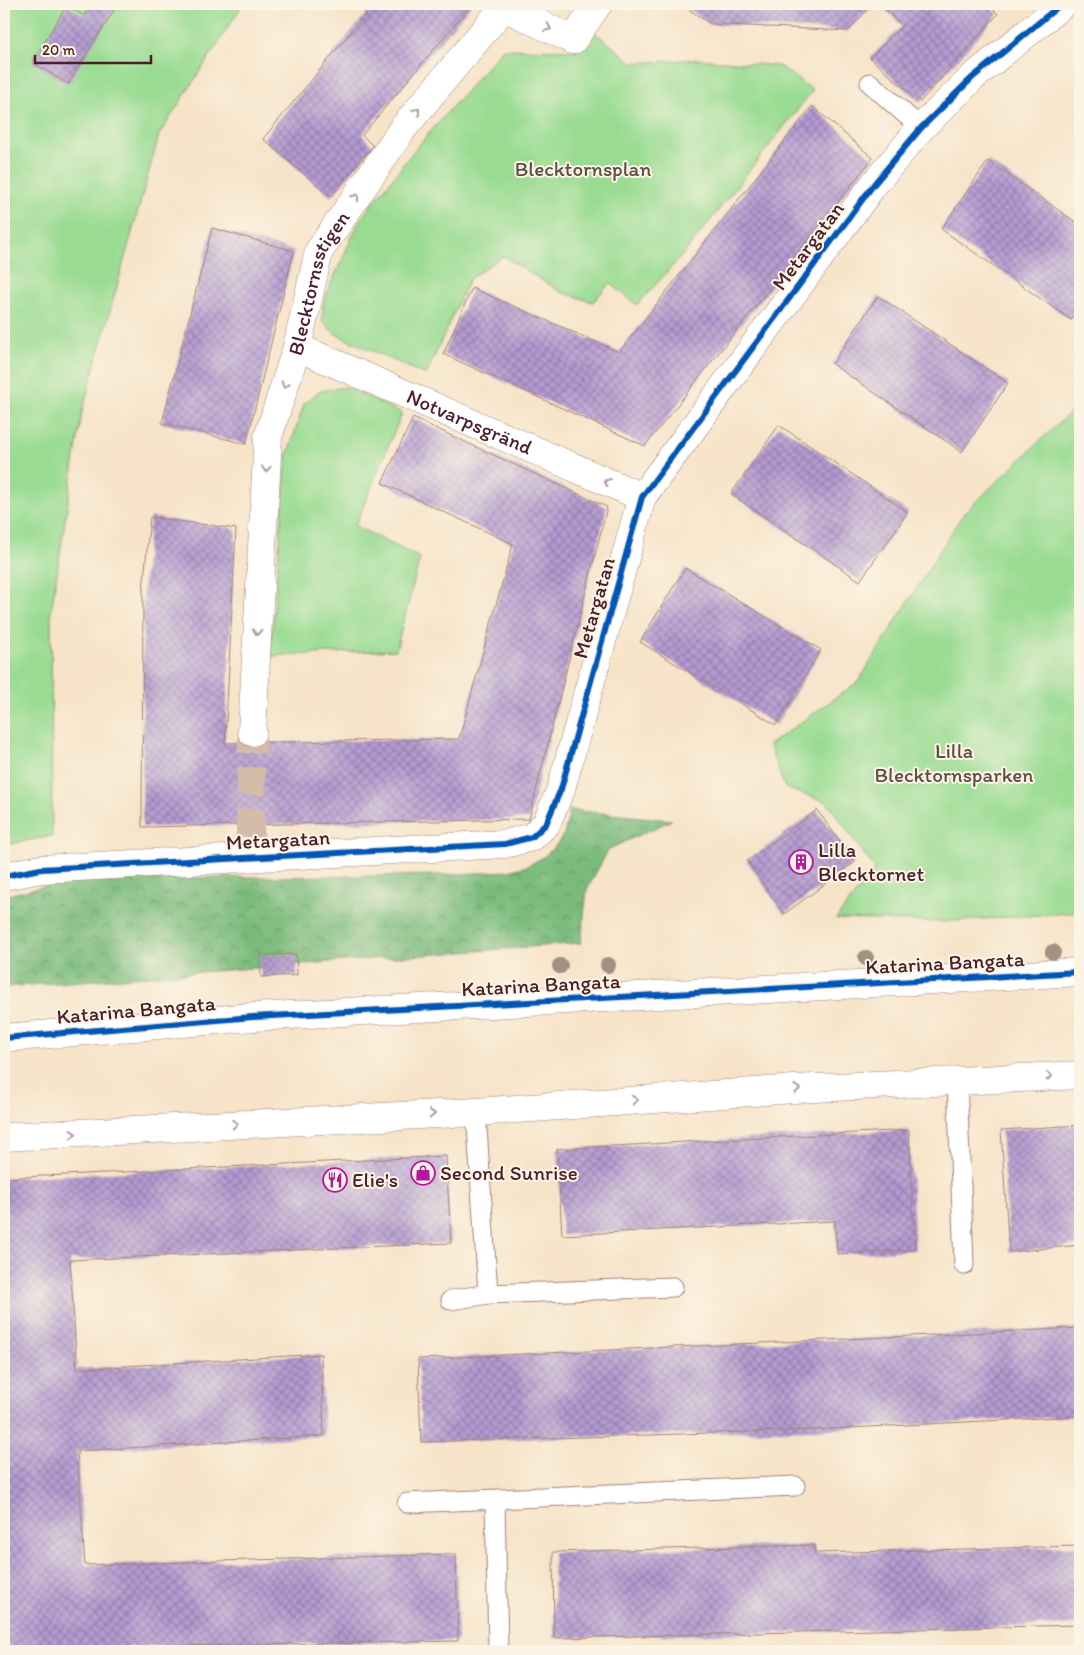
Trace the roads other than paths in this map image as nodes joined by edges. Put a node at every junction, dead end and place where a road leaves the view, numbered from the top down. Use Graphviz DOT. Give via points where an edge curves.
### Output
graph roads {
  1 [pos="598,4"];
  2 [pos="1061,4"];
  3 [pos="870,83"];
  4 [pos="921,128"];
  5 [pos="297,347"];
  6 [pos="642,497"];
  7 [pos="252,732"];
  8 [pos="4,876"];
  9 [pos="1080,972"];
  10 [pos="4,1038"];
  11 [pos="1080,1075"];
  12 [pos="957,1080"];
  13 [pos="476,1112"];
  14 [pos="4,1137"];
  15 [pos="964,1266"];
  16 [pos="673,1287"];
  17 [pos="488,1294"];
  18 [pos="451,1300"];
  19 [pos="795,1486"];
  20 [pos="495,1500"];
  21 [pos="407,1503"];
  22 [pos="498,1651"];
  5 -- 1 [label="street, Blecktornsstigen, one-way" via="319,251 404,127 504,7 573,40"];
  2 -- 4 [label="street, Metargatan" via="972,78"];
  3 -- 4 [label="lane"];
  4 -- 6 [label="street, Metargatan" via="874,184"];
  6 -- 5 [label="street, Notvarpsgränd, one-way"];
  5 -- 7 [label="street, Blecktornsstigen, one-way" via="268,437"];
  6 -- 8 [label="street, Metargatan" via="561,789 546,824 532,836 505,844 249,847 41,869"];
  9 -- 10 [label="street, Katarina Bangata" via="253,1017"];
  12 -- 11 [label="street, one-way"];
  13 -- 12 [label="street, one-way" via="784,1089"];
  12 -- 15 [label="lane"];
  14 -- 13 [label="street, one-way"];
  13 -- 17 [label="lane"];
  16 -- 17 [label="lane"];
  17 -- 18 [label="lane"];
  19 -- 20 [label="lane"];
  20 -- 21 [label="lane"];
  20 -- 22 [label="lane"];
}
